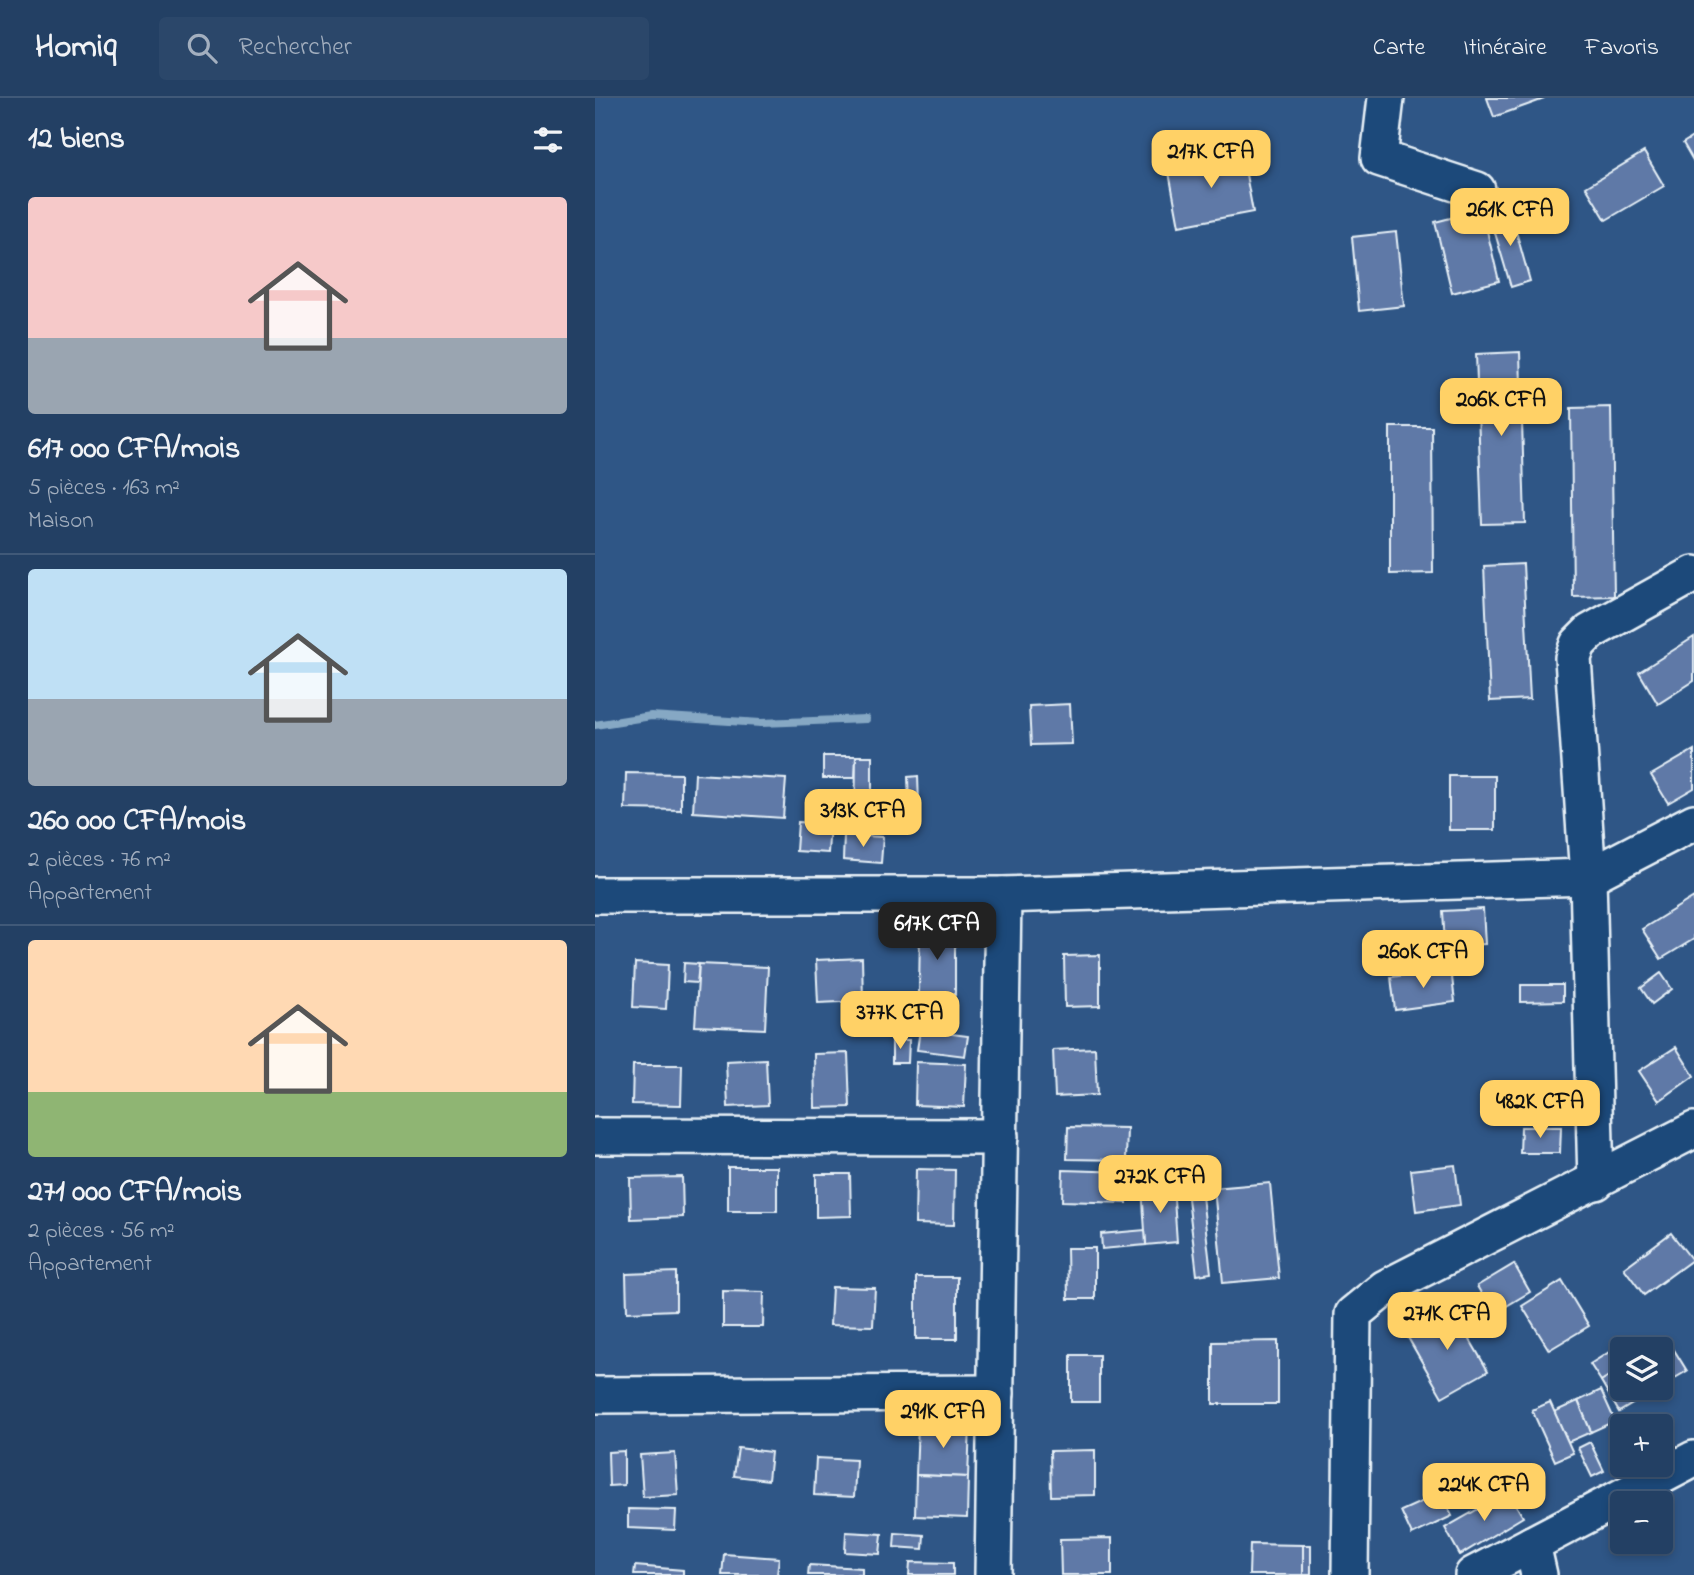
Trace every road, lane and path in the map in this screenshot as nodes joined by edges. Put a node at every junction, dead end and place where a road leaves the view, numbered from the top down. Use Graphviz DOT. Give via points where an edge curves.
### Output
graph roads {
  1 [pos="1386,98"];
  2 [pos="1477,190"];
  3 [pos="1694,574"];
  4 [pos="1694,822"];
  5 [pos="1588,877"];
  6 [pos="595,895"];
  7 [pos="1003,895"];
  8 [pos="1694,1130"];
  9 [pos="595,1136"];
  10 [pos="1000,1137"];
  11 [pos="1596,1182"];
  12 [pos="996,1393"];
  13 [pos="595,1395"];
  14 [pos="1694,1459"];
  15 [pos="1536,1559"];
  16 [pos="993,1575"];
  17 [pos="1350,1575"];
  18 [pos="1473,1575"];
  1 -- 2 [label="street" via="1378,158"];
  3 -- 5 [label="street" via="1590,632 1573,658"];
  4 -- 5 [label="street"];
  5 -- 7 [label="street"];
  5 -- 11 [label="street"];
  6 -- 7 [label="street"];
  7 -- 10 [label="street"];
  8 -- 11 [label="street"];
  9 -- 10 [label="street"];
  10 -- 12 [label="street"];
  11 -- 17 [label="street" via="1385,1288 1353,1314"];
  12 -- 13 [label="street"];
  12 -- 16 [label="street"];
  14 -- 15 [label="street"];
  15 -- 18 [label="street"];
}
